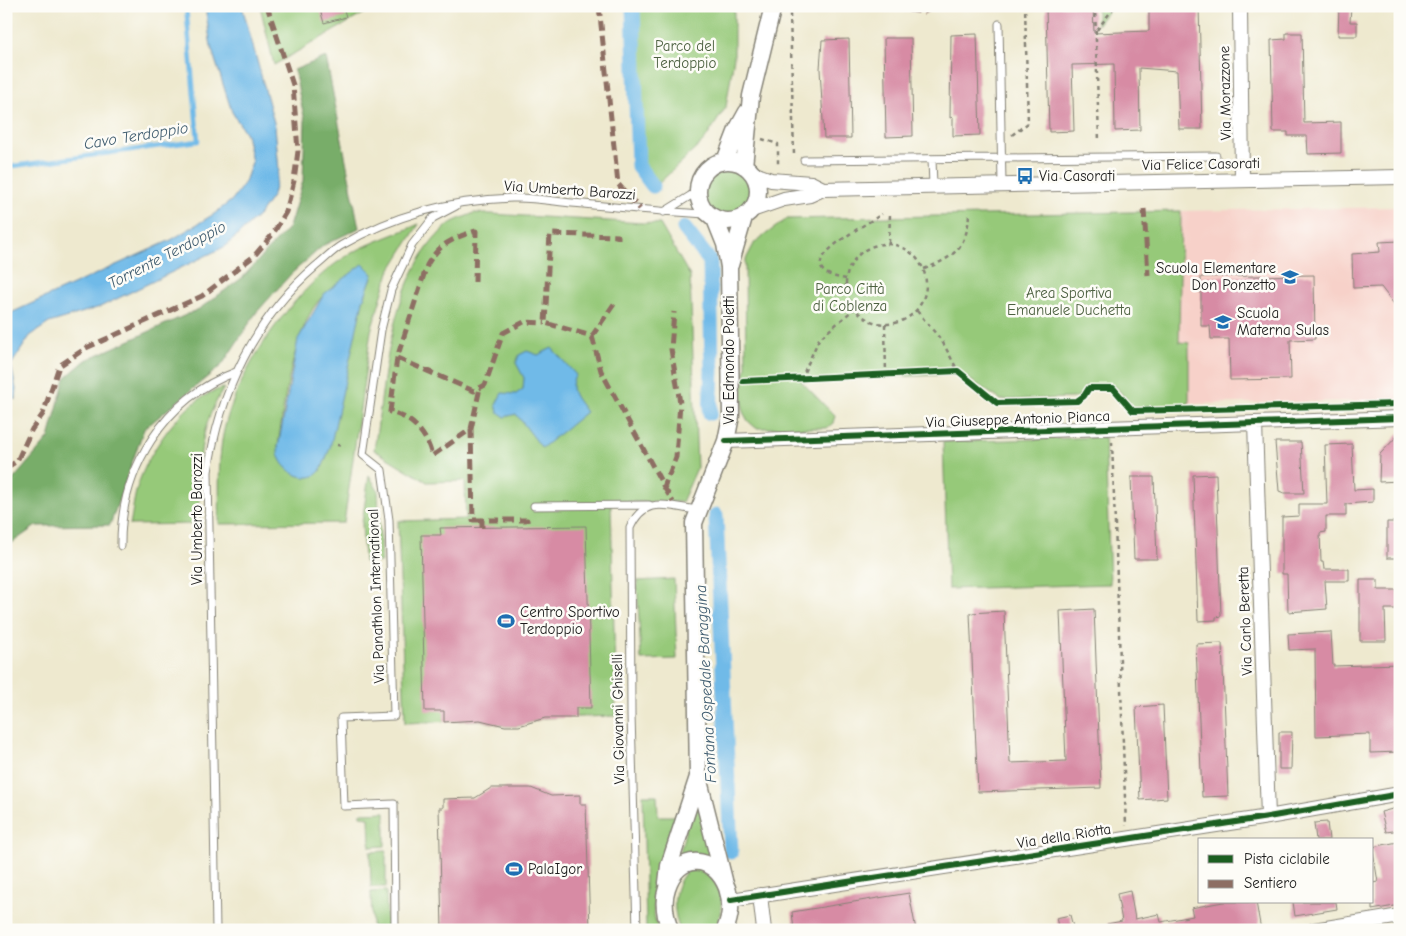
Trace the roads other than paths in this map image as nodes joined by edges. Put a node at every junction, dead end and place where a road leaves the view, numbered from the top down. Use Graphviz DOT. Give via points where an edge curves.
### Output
graph roads {
  1 [pos="773,6"];
  2 [pos="1240,6"];
  3 [pos="999,24"];
  4 [pos="748,110"];
  5 [pos="1216,156"];
  6 [pos="1002,158"];
  7 [pos="932,159"];
  8 [pos="804,160"];
  9 [pos="725,161"];
  10 [pos="748,169"];
  11 [pos="1400,176"];
  12 [pos="1242,180"];
  13 [pos="1002,185"];
  14 [pos="933,186"];
  15 [pos="823,189"];
  16 [pos="698,191"];
  17 [pos="465,201"];
  18 [pos="664,213"];
  19 [pos="748,213"];
  20 [pos="711,216"];
  21 [pos="729,267"];
  22 [pos="236,372"];
  23 [pos="1400,418"];
  24 [pos="1255,423"];
  25 [pos="726,441"];
  26 [pos="650,505"];
  27 [pos="534,506"];
  28 [pos="699,511"];
  29 [pos="121,546"];
  30 [pos="698,777"];
  31 [pos="1400,794"];
  32 [pos="1268,817"];
  33 [pos="724,880"];
  34 [pos="667,886"];
  35 [pos="760,895"];
  36 [pos="731,900"];
  37 [pos="1400,916"];
  38 [pos="727,927"];
  39 [pos="216,930"];
  40 [pos="395,930"];
  41 [pos="637,930"];
  42 [pos="669,930"];
  43 [pos="764,930"];
  44 [pos="1314,930"];
  1 -- 4 [label="street"];
  2 -- 12 [label="street, Via Morazzone"];
  3 -- 6 [label="lane"];
  4 -- 9 [label="street" via="736,130"];
  4 -- 10 [label="street"];
  5 -- 6 [label="lane"];
  6 -- 7 [label="lane"];
  6 -- 13 [label="lane"];
  7 -- 8 [label="lane"];
  7 -- 14 [label="lane"];
  9 -- 10 [label="street"];
  9 -- 16 [label="street" via="707,169 701,177"];
  10 -- 15 [label="street" via="770,180 811,183"];
  10 -- 19 [label="street" via="758,191"];
  11 -- 12 [label="street, Via Felice Casorati"];
  12 -- 13 [label="street, Via Felice Casorati"];
  13 -- 14 [label="street, Via Felice Casorati"];
  14 -- 15 [label="street, Via Felice Casorati"];
  15 -- 19 [label="street"];
  16 -- 18 [label="lane"];
  16 -- 20 [label="street" via="701,206"];
  17 -- 18 [label="lane, Via Umberto Barozzi" via="514,198"];
  17 -- 22 [label="lane, Via Umberto Barozzi" via="411,214 341,245 297,283 265,321"];
  17 -- 40 [label="lane, Via Panathlon International" via="432,218 412,245 391,290 381,330 363,455 382,470 389,520 394,716 341,718 344,806 394,804"];
  18 -- 20 [label="lane, Via Umberto Barozzi"];
  19 -- 20 [label="street" via="725,222"];
  19 -- 21 [label="street, Via Edmondo Poletti"];
  20 -- 21 [label="street, Via Edmondo Poletti" via="725,244"];
  21 -- 25 [label="street, Via Edmondo Poletti" via="731,416"];
  22 -- 29 [label="lane" via="214,380 191,396 154,433 137,464 125,500 120,525"];
  22 -- 39 [label="lane, Via Umberto Barozzi" via="212,442 208,472"];
  23 -- 24 [label="street, Via Giuseppe Antonio Pianca"];
  24 -- 25 [label="street, Via Giuseppe Antonio Pianca"];
  24 -- 32 [label="street, Via Carlo Beretta"];
  25 -- 28 [label="street, Via Edmondo Poletti"];
  26 -- 27 [label="lane"];
  26 -- 28 [label="lane"];
  26 -- 41 [label="lane, Via Giovanni Ghiselli" via="638,512 630,528"];
  28 -- 30 [label="street, Via Edmondo Poletti" via="694,523"];
  30 -- 33 [label="street, Via Edmondo Poletti"];
  30 -- 34 [label="street, Via Edmondo Poletti" via="669,866"];
  31 -- 32 [label="street, Via della Riotta"];
  32 -- 35 [label="street, Via della Riotta"];
  33 -- 34 [label="street" via="712,866 694,862 678,870"];
  33 -- 36 [label="street, Via Edmondo Poletti"];
  34 -- 42 [label="street, Via Edmondo Poletti" via="664,909"];
  35 -- 36 [label="street, Via della Riotta"];
  35 -- 43 [label="street"];
  36 -- 38 [label="street"];
  37 -- 44 [label="street"];
}
